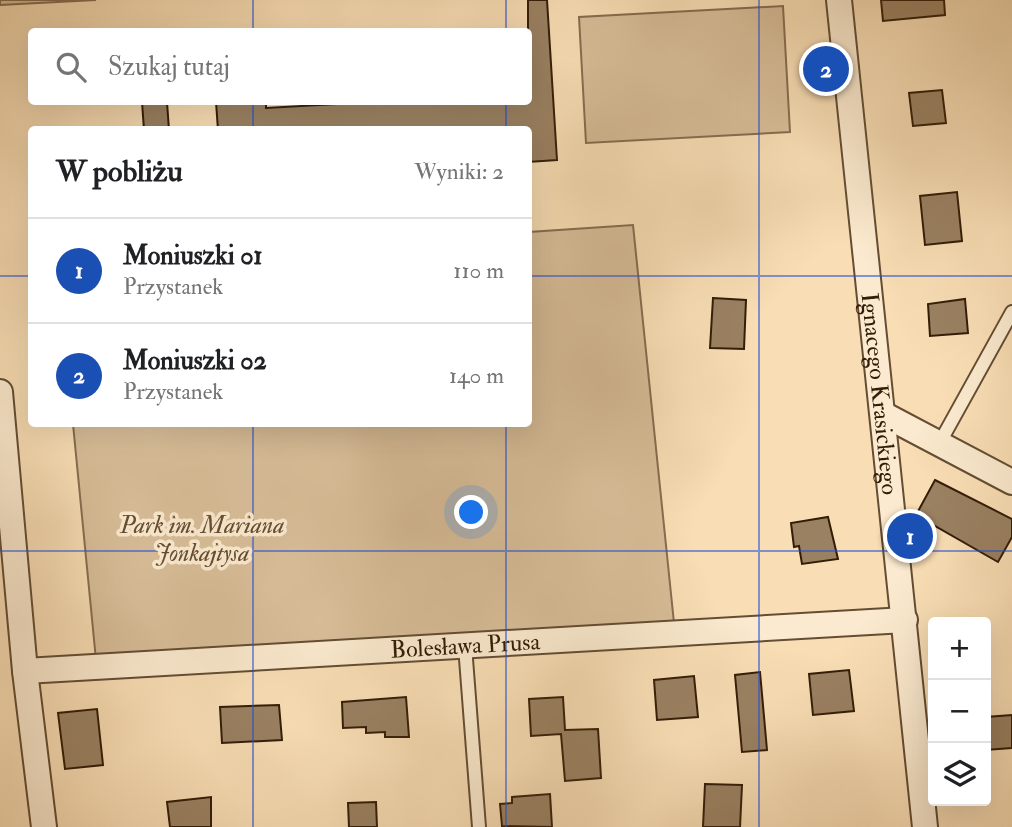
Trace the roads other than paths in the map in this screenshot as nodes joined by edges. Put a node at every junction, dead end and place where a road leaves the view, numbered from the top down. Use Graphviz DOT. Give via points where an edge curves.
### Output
graph roads {
  1 [pos="839,0"];
  2 [pos="1012,312"];
  3 [pos="0,392"];
  4 [pos="883,414"];
  5 [pos="939,444"];
  6 [pos="1012,482"];
  7 [pos="905,620"];
  8 [pos="465,646"];
  9 [pos="25,671"];
  10 [pos="44,827"];
  11 [pos="479,827"];
  12 [pos="925,827"];
  1 -- 4 [label="street, Ignacego Krasickiego"];
  2 -- 5 [label="lane"];
  3 -- 9 [label="street"];
  4 -- 5 [label="street"];
  4 -- 7 [label="street, Ignacego Krasickiego"];
  5 -- 6 [label="street"];
  7 -- 8 [label="street, Bolesława Prusa"];
  7 -- 12 [label="street, Ignacego Krasickiego"];
  8 -- 9 [label="street, Bolesława Prusa"];
  8 -- 11 [label="lane"];
  9 -- 10 [label="street"];
}
